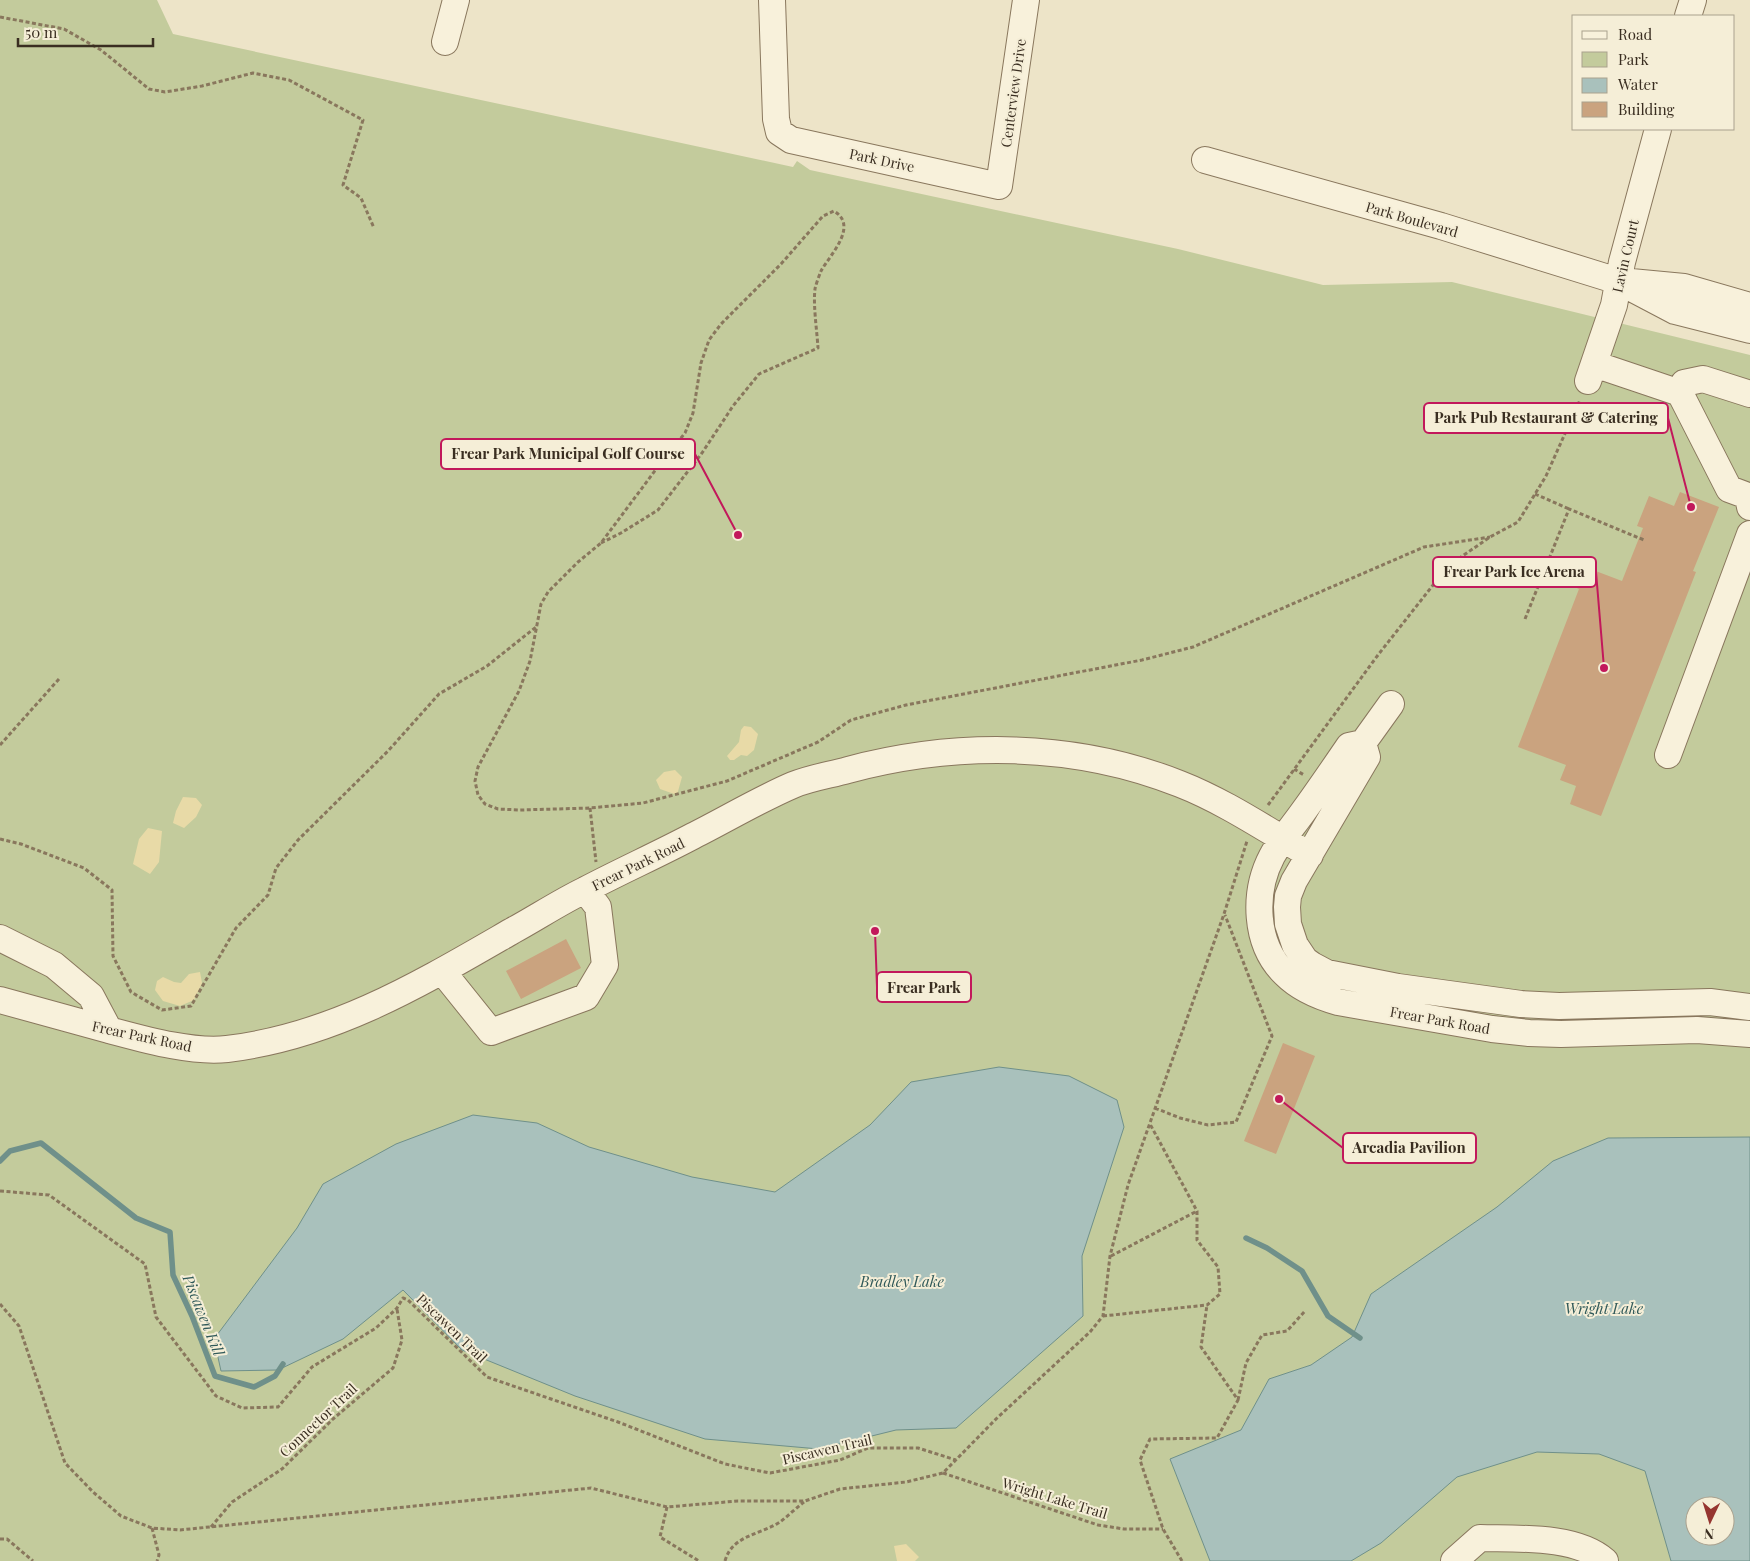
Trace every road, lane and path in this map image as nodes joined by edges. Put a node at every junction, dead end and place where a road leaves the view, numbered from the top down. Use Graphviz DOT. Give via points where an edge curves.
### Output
graph roads {
  1 [pos="456,0"];
  2 [pos="772,0"];
  3 [pos="1026,0"];
  4 [pos="1693,0"];
  5 [pos="1688,15"];
  6 [pos="0,17"];
  7 [pos="445,42"];
  8 [pos="1658,130"];
  9 [pos="1205,160"];
  10 [pos="1000,186"];
  11 [pos="374,228"];
  12 [pos="1618,281"];
  13 [pos="1750,306"];
  14 [pos="1750,330"];
  15 [pos="1591,373"];
  16 [pos="1680,393"];
  17 [pos="1750,394"];
  18 [pos="1535,494"];
  19 [pos="1750,498"];
  20 [pos="1569,509"];
  21 [pos="1750,534"];
  22 [pos="1490,537"];
  23 [pos="1644,540"];
  24 [pos="601,542"];
  25 [pos="1525,619"];
  26 [pos="537,627"];
  27 [pos="59,679"];
  28 [pos="1391,704"];
  29 [pos="1363,743"];
  30 [pos="0,745"];
  31 [pos="1668,755"];
  32 [pos="590,808"];
  33 [pos="1263,812"];
  34 [pos="1248,838"];
  35 [pos="0,839"];
  36 [pos="1283,839"];
  37 [pos="1310,855"];
  38 [pos="596,864"];
  39 [pos="584,890"];
  40 [pos="1224,914"];
  41 [pos="0,938"];
  42 [pos="442,971"];
  43 [pos="0,1000"];
  44 [pos="1750,1007"];
  45 [pos="110,1030"];
  46 [pos="1750,1034"];
  47 [pos="1156,1108"];
  48 [pos="1150,1124"];
  49 [pos="0,1191"];
  50 [pos="1197,1211"];
  51 [pos="1110,1256"];
  52 [pos="0,1304"];
  53 [pos="1207,1305"];
  54 [pos="397,1308"];
  55 [pos="1305,1311"];
  56 [pos="1103,1316"];
  57 [pos="1238,1400"];
  58 [pos="956,1460"];
  59 [pos="943,1473"];
  60 [pos="805,1501"];
  61 [pos="667,1507"];
  62 [pos="210,1527"];
  63 [pos="152,1528"];
  64 [pos="1163,1529"];
  65 [pos="0,1539"];
  66 [pos="33,1561"];
  67 [pos="157,1561"];
  68 [pos="698,1561"];
  69 [pos="726,1561"];
  70 [pos="1182,1561"];
  71 [pos="1454,1561"];
  72 [pos="1605,1561"];
  1 -- 7 [label="street"];
  2 -- 10 [label="street, Park Drive" via="778,132 791,140"];
  3 -- 10 [label="street, Centerview Drive"];
  4 -- 5 [label="street"];
  6 -- 11 [label="path" via="64,29 101,50 149,89 165,92 253,73 288,80 363,120 343,185 361,198"];
  8 -- 12 [label="street, Lavin Court"];
  9 -- 12 [label="street, Park Boulevard" via="1441,226"];
  12 -- 13 [label="street, Park Boulevard" via="1684,287"];
  12 -- 14 [label="street, Park Boulevard" via="1675,311"];
  12 -- 15 [label="street, Lavin Court" via="1614,305"];
  15 -- 16 [label="street"];
  15 -- 18 [label="path"];
  16 -- 17 [label="street" via="1684,383 1702,379"];
  16 -- 19 [label="street" via="1729,489"];
  18 -- 20 [label="path"];
  18 -- 22 [label="path" via="1518,522"];
  20 -- 23 [label="path"];
  20 -- 25 [label="path"];
  21 -- 31 [label="street"];
  22 -- 32 [label="path" via="1424,547 1193,648 906,705 851,720 818,742 727,781 643,803"];
  22 -- 33 [label="path" via="1448,566"];
  24 -- 24 [label="path" via="658,510 759,374 818,348 815,290 820,273 841,241 845,228 839,214 834,211 823,216 709,340 693,413 685,433"];
  24 -- 26 [label="path" via="548,592 541,604"];
  26 -- 32 [label="path" via="519,691 478,767 475,780 478,794 485,804 498,809"];
  26 -- 35 [label="path" via="487,666 439,694 388,751 298,840 276,868 268,895 236,928 191,1006 162,1010 131,992 113,956 112,890 84,868"];
  27 -- 30 [label="path"];
  28 -- 29 [label="street, Frear Park Road"];
  29 -- 36 [label="street, Frear Park Road" via="1349,746"];
  29 -- 37 [label="street, Frear Park Road" via="1367,757"];
  32 -- 38 [label="path"];
  34 -- 40 [label="path"];
  36 -- 37 [label="street, Frear Park Road"];
  36 -- 39 [label="street, Frear Park Road" via="1206,796 1146,772 1047,752 967,751 914,755 795,784"];
  36 -- 46 [label="street, Frear Park Road" via="1272,857 1259,902 1260,924 1266,945 1284,973 1326,998 1492,1030 1561,1034 1697,1030"];
  37 -- 44 [label="street, Frear Park Road" via="1288,896 1288,924 1299,953 1328,973 1398,987 1521,1004 1710,1002"];
  39 -- 42 [label="street, Frear Park Road"];
  39 -- 42 [label="street" via="598,907 604,965 586,997 491,1032"];
  40 -- 47 [label="path"];
  40 -- 47 [label="path" via="1272,1036 1236,1122 1208,1125"];
  41 -- 45 [label="street" via="54,965 84,990 91,996"];
  42 -- 45 [label="street, Frear Park Road" via="401,994 319,1028 223,1050 182,1047"];
  43 -- 45 [label="street, Frear Park Road"];
  47 -- 48 [label="path"];
  48 -- 50 [label="path"];
  48 -- 51 [label="path" via="1128,1186"];
  49 -- 54 [label="path, Piscawen Trail" via="49,1195 145,1264 156,1317 216,1396 242,1408 278,1407 312,1367 376,1328"];
  50 -- 51 [label="path"];
  50 -- 53 [label="path" via="1197,1240 1218,1267 1220,1294"];
  51 -- 56 [label="path"];
  52 -- 63 [label="path" via="19,1326 65,1463 121,1516"];
  53 -- 56 [label="path"];
  53 -- 57 [label="path" via="1201,1347"];
  54 -- 58 [label="path, Piscawen Trail" via="403,1298 408,1300 487,1377 618,1422 725,1464 770,1473 840,1460 868,1448 918,1448"];
  54 -- 62 [label="path, Connector Trail" via="402,1340 393,1368 333,1419 282,1469 232,1502"];
  55 -- 57 [label="path" via="1287,1331 1262,1335 1246,1363"];
  56 -- 58 [label="path"];
  57 -- 64 [label="path" via="1218,1438 1150,1438 1140,1460"];
  58 -- 59 [label="path"];
  59 -- 60 [label="path" via="906,1482 840,1489"];
  59 -- 64 [label="path, Wright Lake Trail" via="1098,1525"];
  60 -- 61 [label="path" via="738,1501"];
  60 -- 69 [label="path" via="779,1522 735,1542"];
  61 -- 62 [label="path" via="591,1488"];
  61 -- 68 [label="path" via="660,1537"];
  62 -- 63 [label="path"];
  63 -- 67 [label="path"];
  64 -- 70 [label="path"];
  65 -- 66 [label="path" via="7,1539"];
  71 -- 72 [label="street" via="1480,1538 1555,1540 1598,1555"];
}
